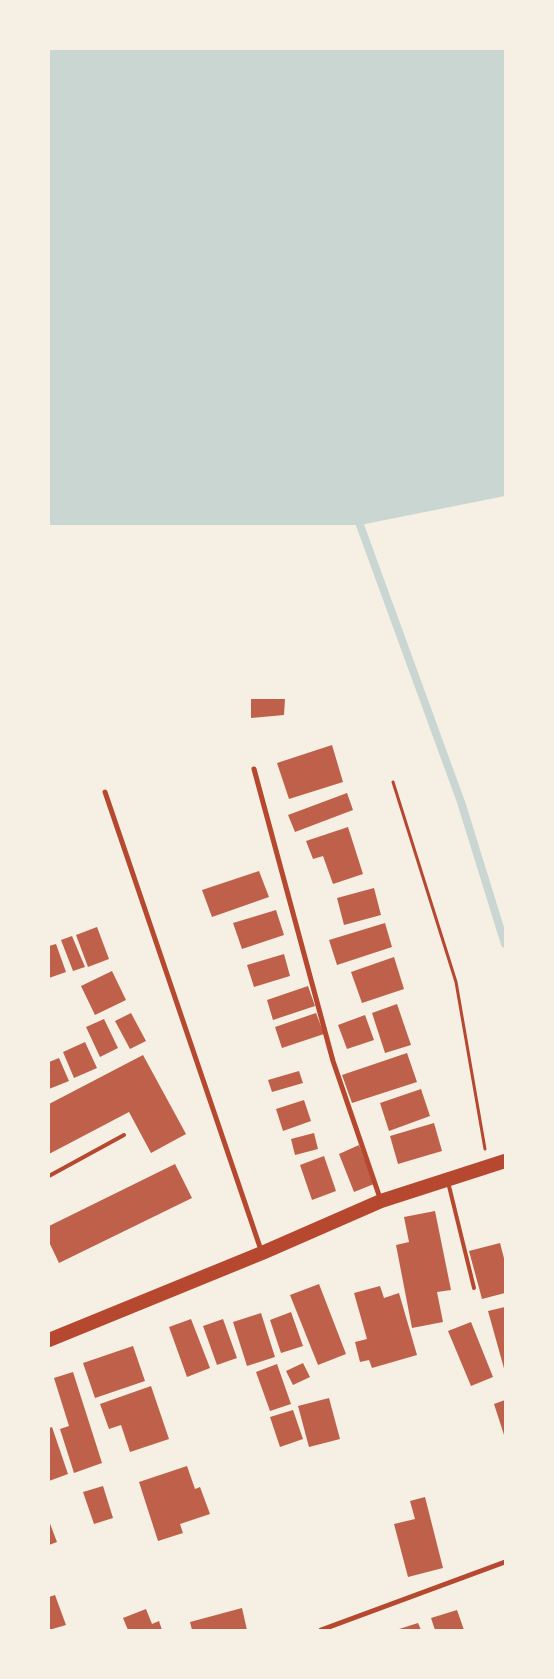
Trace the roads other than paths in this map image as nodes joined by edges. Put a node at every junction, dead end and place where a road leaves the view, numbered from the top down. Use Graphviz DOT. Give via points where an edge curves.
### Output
graph roads {
  1 [pos="254,769"];
  2 [pos="105,792"];
  3 [pos="124,1135"];
  4 [pos="505,1161"];
  5 [pos="49,1176"];
  6 [pos="448,1180"];
  7 [pos="381,1201"];
  8 [pos="262,1253"];
  9 [pos="474,1288"];
  10 [pos="49,1340"];
  11 [pos="505,1562"];
  12 [pos="321,1630"];
  1 -- 7 [label="street" via="334,1060"];
  2 -- 8 [label="street"];
  3 -- 5 [label="lane"];
  4 -- 6 [label="highway"];
  6 -- 7 [label="highway"];
  6 -- 9 [label="lane"];
  7 -- 8 [label="highway"];
  8 -- 10 [label="highway"];
  11 -- 12 [label="street"];
}
